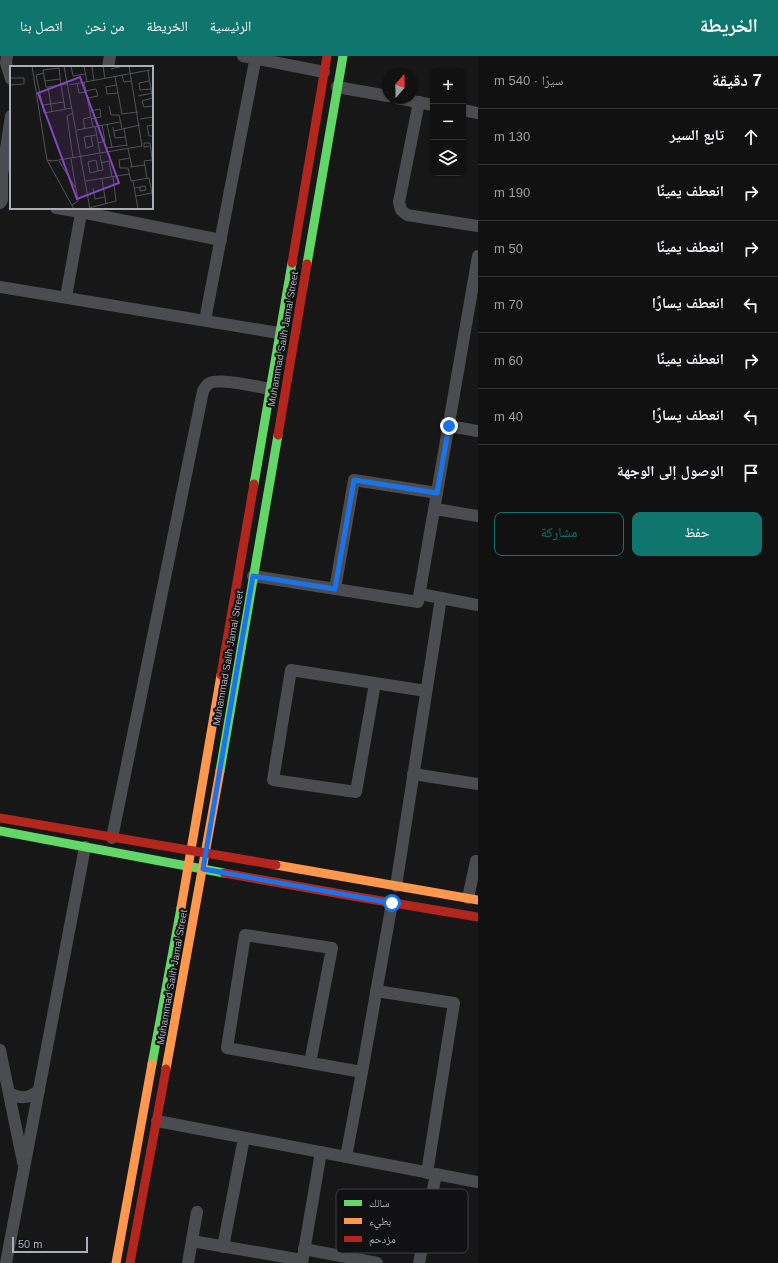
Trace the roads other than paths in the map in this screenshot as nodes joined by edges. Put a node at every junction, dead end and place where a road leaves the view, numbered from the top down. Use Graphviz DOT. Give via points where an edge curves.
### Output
graph roads {
  1 [pos="7,56"];
  2 [pos="110,56"];
  3 [pos="243,56"];
  4 [pos="327,56"];
  5 [pos="343,56"];
  6 [pos="256,57"];
  7 [pos="108,66"];
  8 [pos="324,72"];
  9 [pos="10,76"];
  10 [pos="338,87"];
  11 [pos="382,95"];
  12 [pos="419,102"];
  13 [pos="430,104"];
  14 [pos="466,111"];
  15 [pos="478,113"];
  16 [pos="10,123"];
  17 [pos="4,202"];
  18 [pos="69,209"];
  19 [pos="82,210"];
  20 [pos="478,226"];
  21 [pos="221,240"];
  22 [pos="478,256"];
  23 [pos="0,287"];
  24 [pos="475,293"];
  25 [pos="66,297"];
  26 [pos="205,320"];
  27 [pos="279,333"];
  28 [pos="270,389"];
  29 [pos="449,426"];
  30 [pos="478,430"];
  31 [pos="437,493"];
  32 [pos="435,508"];
  33 [pos="478,516"];
  34 [pos="253,576"];
  35 [pos="335,589"];
  36 [pos="420,594"];
  37 [pos="441,598"];
  38 [pos="478,604"];
  39 [pos="375,683"];
  40 [pos="426,691"];
  41 [pos="413,774"];
  42 [pos="478,784"];
  43 [pos="0,818"];
  44 [pos="0,831"];
  45 [pos="112,838"];
  46 [pos="85,847"];
  47 [pos="191,850"];
  48 [pos="206,853"];
  49 [pos="478,861"];
  50 [pos="188,866"];
  51 [pos="203,869"];
  52 [pos="396,886"];
  53 [pos="473,899"];
  54 [pos="392,903"];
  55 [pos="478,917"];
  56 [pos="376,991"];
  57 [pos="0,1050"];
  58 [pos="310,1063"];
  59 [pos="362,1072"];
  60 [pos="39,1090"];
  61 [pos="9,1092"];
  62 [pos="157,1121"];
  63 [pos="244,1138"];
  64 [pos="322,1152"];
  65 [pos="346,1157"];
  66 [pos="24,1169"];
  67 [pos="432,1174"];
  68 [pos="478,1182"];
  69 [pos="430,1189"];
  70 [pos="197,1212"];
  71 [pos="192,1242"];
  72 [pos="223,1247"];
  73 [pos="420,1253"];
  74 [pos="303,1257"];
  75 [pos="6,1263"];
  76 [pos="116,1263"];
  77 [pos="130,1263"];
  78 [pos="188,1263"];
  79 [pos="377,1263"];
  80 [pos="419,1263"];
  1 -- 9 [label="street" via="6,63"];
  2 -- 7 [label="street"];
  3 -- 6 [label="street"];
  4 -- 8 [label="street, Muhammad Salih Jamal Street"];
  5 -- 10 [label="street, Muhammad Salih Jamal Street"];
  6 -- 8 [label="street"];
  6 -- 21 [label="street"];
  8 -- 27 [label="street, Muhammad Salih Jamal Street"];
  10 -- 11 [label="street"];
  10 -- 34 [label="street, Muhammad Salih Jamal Street"];
  12 -- 13 [label="street"];
  12 -- 20 [label="street" via="399,202 401,210 407,215"];
  14 -- 15 [label="street"];
  16 -- 17 [label="street" via="2,175"];
  18 -- 19 [label="street"];
  19 -- 21 [label="street"];
  19 -- 25 [label="street"];
  21 -- 26 [label="street"];
  22 -- 24 [label="street"];
  23 -- 25 [label="street"];
  24 -- 29 [label="street"];
  25 -- 26 [label="street"];
  26 -- 27 [label="street"];
  27 -- 28 [label="street, Muhammad Salih Jamal Street"];
  28 -- 45 [label="street" via="223,381 207,384 203,391"];
  28 -- 47 [label="street, Muhammad Salih Jamal Street"];
  29 -- 30 [label="street"];
  29 -- 31 [label="street"];
  31 -- 32 [label="street"];
  31 -- 35 [label="street" via="354,480"];
  32 -- 33 [label="street"];
  32 -- 36 [label="street"];
  34 -- 35 [label="street"];
  34 -- 48 [label="street, Muhammad Salih Jamal Street"];
  35 -- 36 [label="street" via="418,602"];
  36 -- 37 [label="street"];
  37 -- 38 [label="street"];
  37 -- 40 [label="street"];
  39 -- 39 [label="street" via="356,792 273,780 291,670"];
  39 -- 40 [label="street"];
  40 -- 41 [label="street"];
  41 -- 42 [label="street"];
  41 -- 52 [label="street"];
  43 -- 45 [label="street"];
  44 -- 46 [label="street"];
  45 -- 47 [label="street"];
  46 -- 50 [label="street"];
  46 -- 60 [label="street"];
  47 -- 48 [label="street"];
  47 -- 50 [label="street, Muhammad Salih Jamal Street"];
  48 -- 51 [label="street, Muhammad Salih Jamal Street"];
  48 -- 52 [label="street"];
  49 -- 53 [label="street"];
  50 -- 51 [label="street"];
  50 -- 76 [label="street, Muhammad Salih Jamal Street"];
  51 -- 54 [label="street"];
  51 -- 62 [label="street, Muhammad Salih Jamal Street"];
  52 -- 53 [label="street"];
  54 -- 55 [label="street"];
  54 -- 56 [label="street"];
  56 -- 59 [label="street"];
  56 -- 67 [label="street" via="454,1003"];
  57 -- 61 [label="street"];
  58 -- 58 [label="street" via="227,1048 245,935 332,948"];
  58 -- 59 [label="street"];
  59 -- 65 [label="street"];
  60 -- 61 [label="street" via="27,1097 17,1097"];
  60 -- 66 [label="street"];
  61 -- 66 [label="street"];
  62 -- 63 [label="street"];
  62 -- 77 [label="street, Muhammad Salih Jamal Street"];
  63 -- 64 [label="street"];
  63 -- 72 [label="street"];
  64 -- 65 [label="street"];
  64 -- 74 [label="street"];
  65 -- 67 [label="street"];
  66 -- 75 [label="street"];
  67 -- 68 [label="street"];
  67 -- 69 [label="street"];
  70 -- 71 [label="street"];
  71 -- 72 [label="street"];
  71 -- 78 [label="street"];
  72 -- 74 [label="street"];
  73 -- 80 [label="street"];
  74 -- 79 [label="street"];
}
